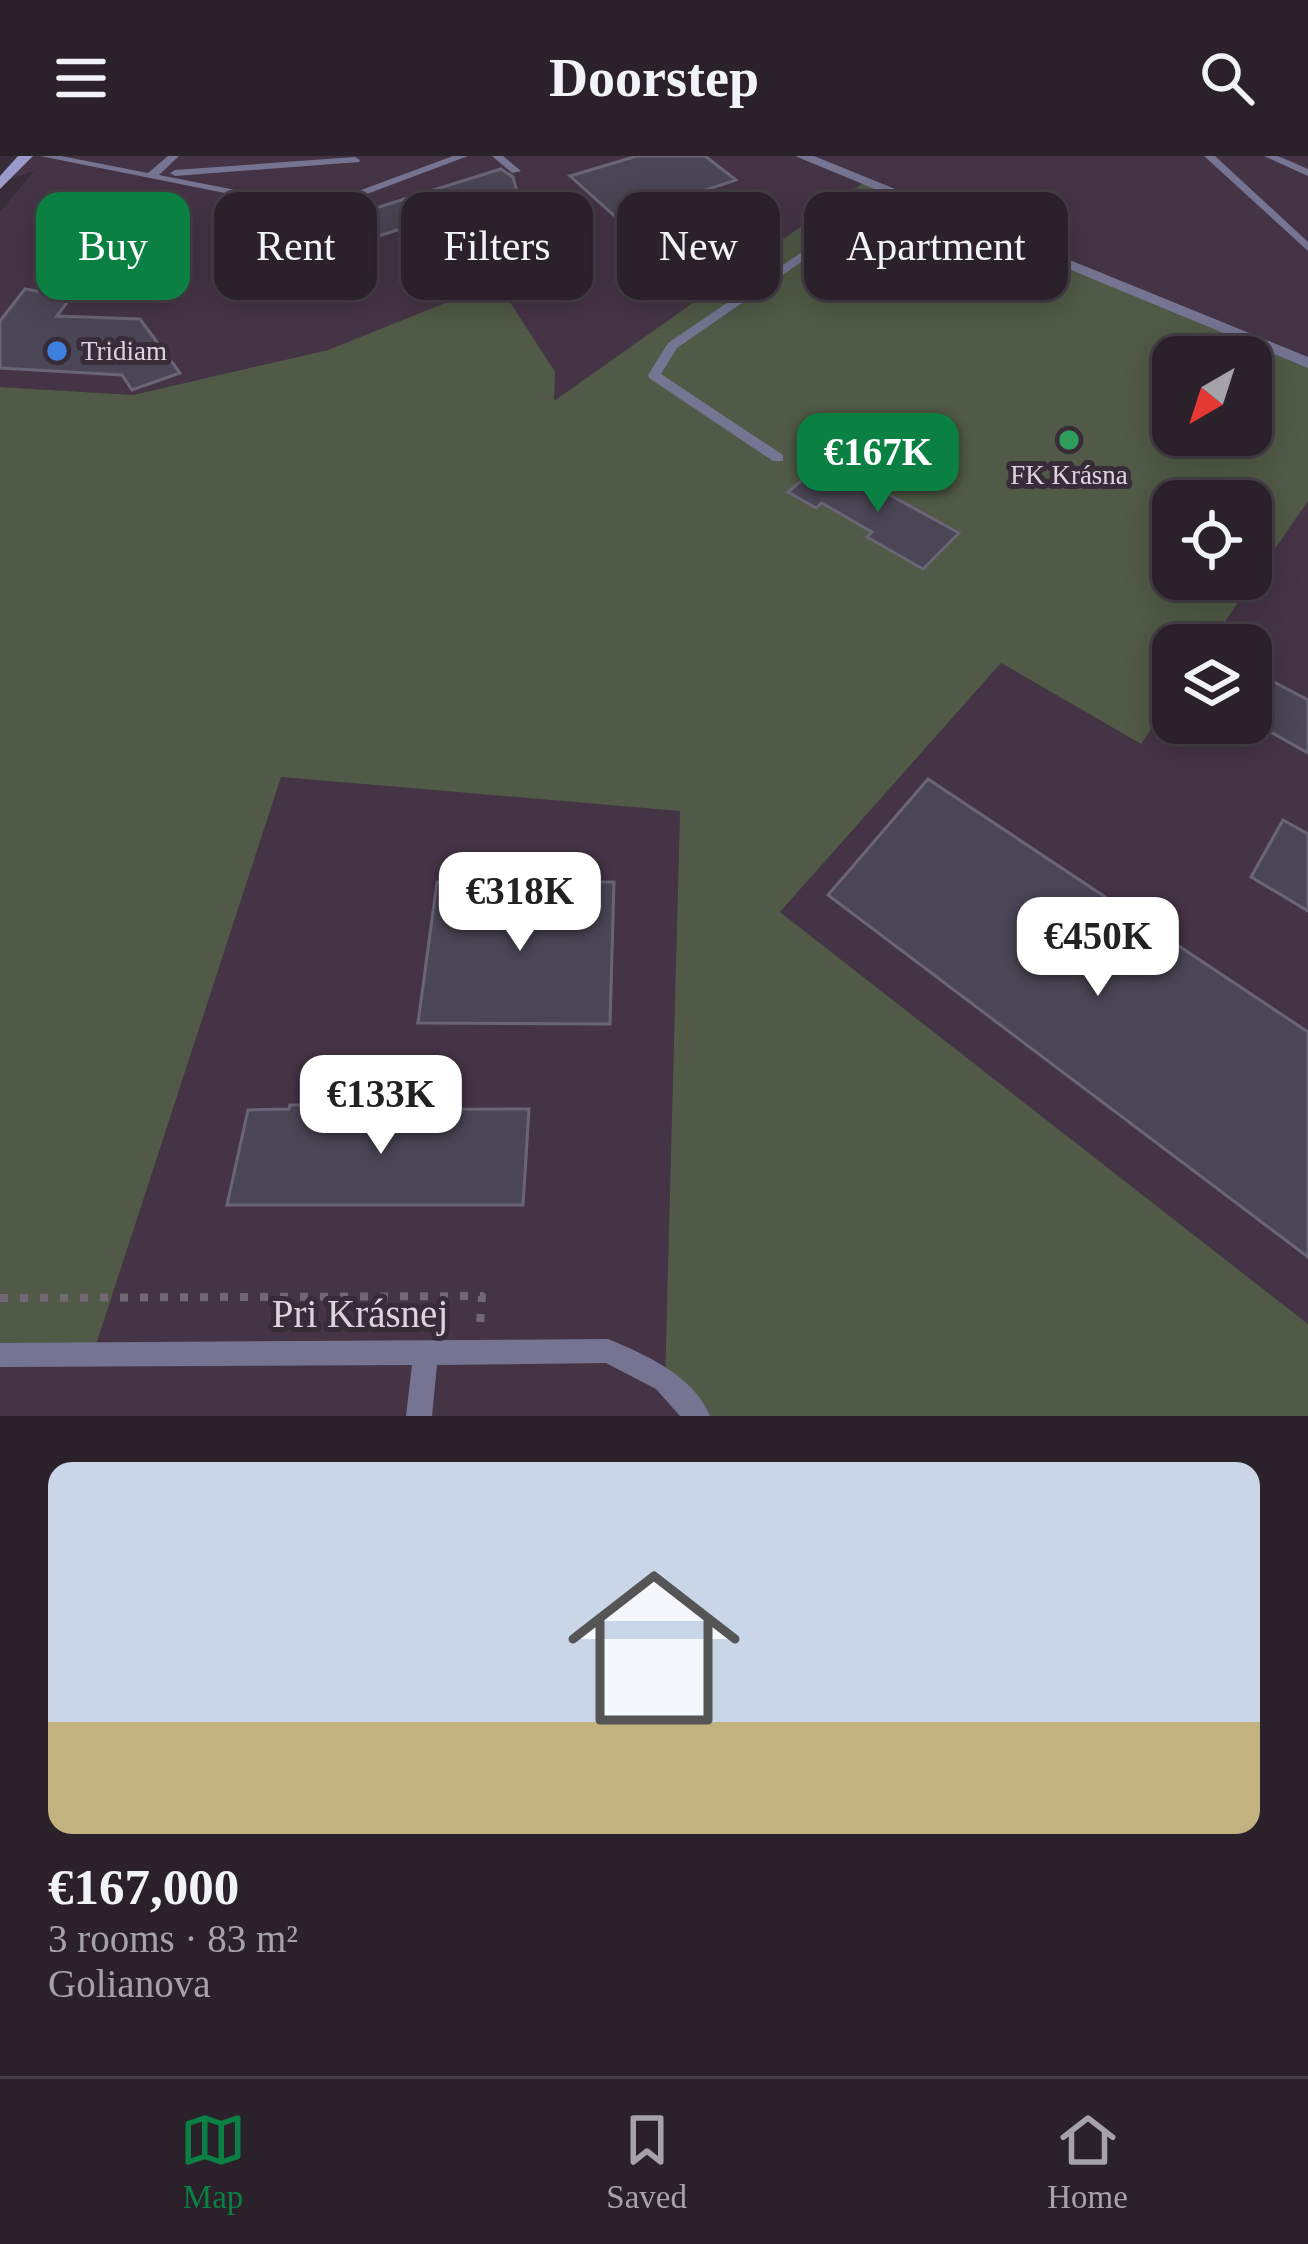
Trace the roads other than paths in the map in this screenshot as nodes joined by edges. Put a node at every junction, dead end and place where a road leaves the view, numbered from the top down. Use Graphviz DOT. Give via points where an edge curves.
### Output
graph roads {
  1 [pos="26,156"];
  2 [pos="45,156"];
  3 [pos="174,156"];
  4 [pos="464,156"];
  5 [pos="497,156"];
  6 [pos="802,156"];
  7 [pos="1209,156"];
  8 [pos="1269,156"];
  9 [pos="355,160"];
  10 [pos="516,171"];
  11 [pos="1308,173"];
  12 [pos="152,175"];
  13 [pos="0,185"];
  14 [pos="886,192"];
  15 [pos="1308,248"];
  16 [pos="804,256"];
  17 [pos="1068,266"];
  18 [pos="1308,363"];
  19 [pos="778,458"];
  20 [pos="426,1352"];
  21 [pos="0,1355"];
  22 [pos="419,1416"];
  23 [pos="697,1416"];
  1 -- 13 [label="main road"];
  2 -- 12 [label="lane"];
  3 -- 12 [label="lane"];
  4 -- 12 [label="lane" via="319,209"];
  5 -- 10 [label="lane"];
  6 -- 14 [label="street"];
  7 -- 15 [label="lane"];
  8 -- 11 [label="lane"];
  9 -- 12 [label="lane"];
  16 -- 19 [label="lane" via="672,346 654,375"];
  17 -- 18 [label="street"];
  20 -- 21 [label="lane, Pri Krásnej"];
  20 -- 22 [label="lane"];
  20 -- 23 [label="lane, Pri Krásnej" via="608,1352 664,1380"];
}
